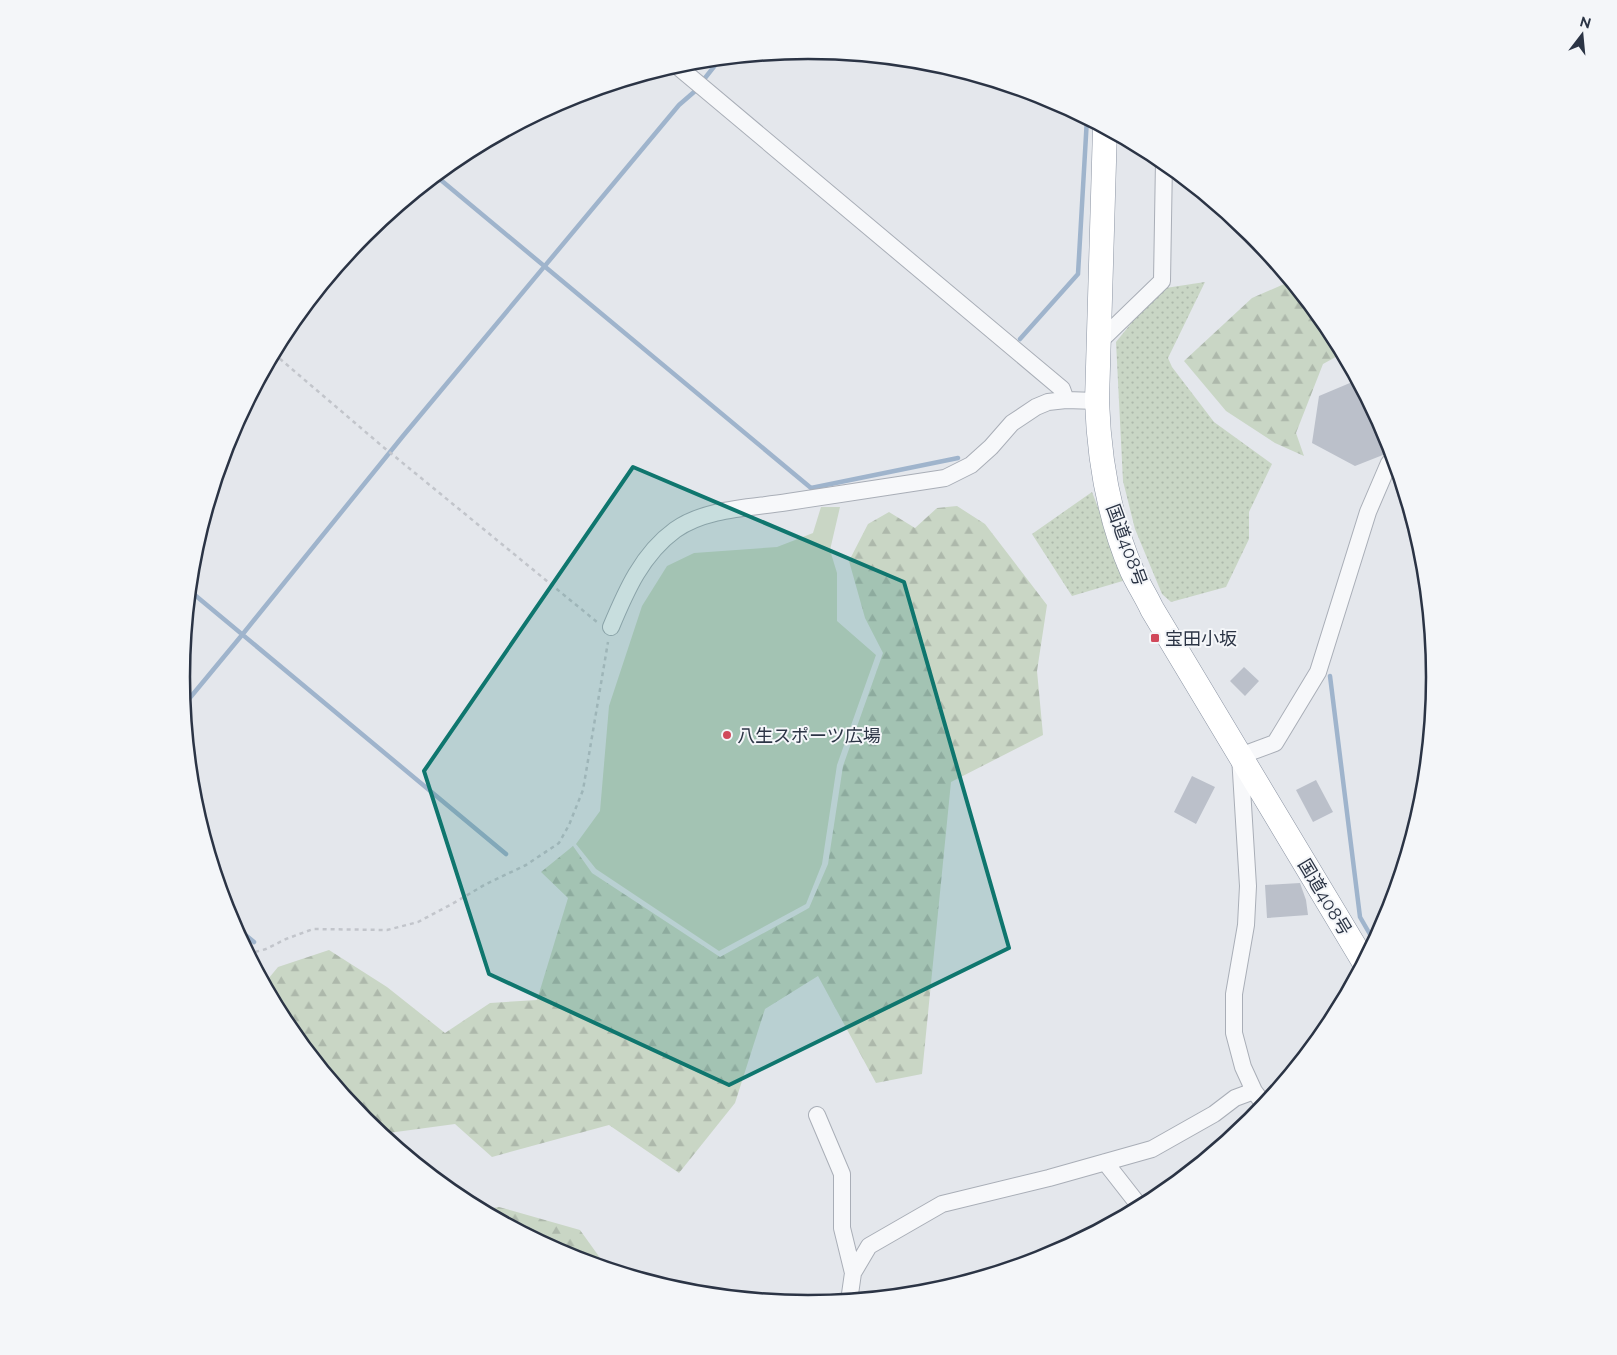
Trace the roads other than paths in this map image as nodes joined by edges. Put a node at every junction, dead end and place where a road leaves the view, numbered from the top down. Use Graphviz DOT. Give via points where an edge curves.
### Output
graph roads {
  1 [pos="684,72"];
  2 [pos="1105,135"];
  3 [pos="1164,172"];
  4 [pos="1099,342"];
  5 [pos="1066,400"];
  6 [pos="1097,401"];
  7 [pos="1390,467"];
  8 [pos="611,627"];
  9 [pos="1240,756"];
  10 [pos="1360,956"];
  11 [pos="1254,1091"];
  12 [pos="1260,1100"];
  13 [pos="817,1115"];
  14 [pos="1105,1162"];
  15 [pos="1136,1202"];
  16 [pos="853,1273"];
  17 [pos="850,1295"];
  1 -- 5 [label="street" via="1062,389"];
  2 -- 4 [label="highway, 国道408号"];
  3 -- 4 [label="street" via="1162,281"];
  4 -- 6 [label="highway, 国道408号"];
  5 -- 6 [label="street"];
  5 -- 8 [label="street" via="1048,402 1012,423 971,465 946,478 726,511 687,523 652,550 627,590"];
  6 -- 9 [label="highway, 国道408号" via="1100,450 1109,495 1132,571"];
  7 -- 9 [label="street" via="1368,512 1318,672 1275,743"];
  9 -- 10 [label="highway, 国道408号"];
  9 -- 11 [label="street" via="1248,886 1246,925 1234,994 1234,1033 1243,1067"];
  11 -- 12 [label="street"];
  11 -- 14 [label="street" via="1235,1098 1214,1114 1152,1149"];
  13 -- 16 [label="street" via="842,1174 842,1228"];
  14 -- 15 [label="street"];
  14 -- 16 [label="street" via="942,1204 869,1246"];
  16 -- 17 [label="street"];
}
